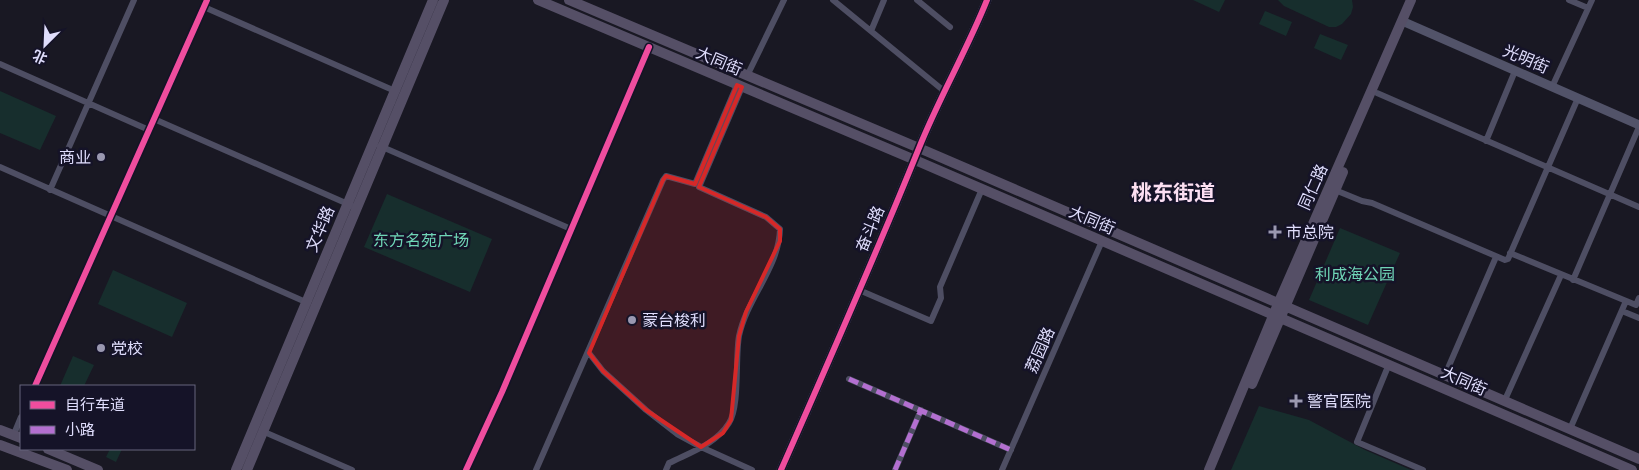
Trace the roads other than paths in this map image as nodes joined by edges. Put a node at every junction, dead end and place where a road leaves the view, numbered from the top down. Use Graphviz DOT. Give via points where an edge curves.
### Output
graph roads {
  1 [pos="134,0"];
  2 [pos="433,0"];
  3 [pos="444,0"];
  4 [pos="538,0"];
  5 [pos="569,0"];
  6 [pos="784,0"];
  7 [pos="833,0"];
  8 [pos="884,0"];
  9 [pos="917,0"];
  10 [pos="987,0"];
  11 [pos="1411,0"];
  12 [pos="1417,0"];
  13 [pos="1569,0"];
  14 [pos="1592,0"];
  15 [pos="206,3"];
  16 [pos="1588,8"];
  17 [pos="1404,23"];
  18 [pos="950,27"];
  19 [pos="871,31"];
  20 [pos="649,47"];
  21 [pos="0,64"];
  22 [pos="1515,71"];
  23 [pos="747,76"];
  24 [pos="739,86"];
  25 [pos="1552,87"];
  26 [pos="395,91"];
  27 [pos="944,91"];
  28 [pos="1377,93"];
  29 [pos="1578,98"];
  30 [pos="90,103"];
  31 [pos="154,119"];
  32 [pos="1639,126"];
  33 [pos="149,130"];
  34 [pos="1486,141"];
  35 [pos="378,145"];
  36 [pos="919,148"];
  37 [pos="915,160"];
  38 [pos="0,168"];
  39 [pos="1548,168"];
  40 [pos="982,189"];
  41 [pos="50,190"];
  42 [pos="1335,190"];
  43 [pos="1611,195"];
  44 [pos="352,206"];
  45 [pos="1639,207"];
  46 [pos="110,217"];
  47 [pos="572,229"];
  48 [pos="1102,241"];
  49 [pos="1510,253"];
  50 [pos="1496,257"];
  51 [pos="1561,275"];
  52 [pos="1573,280"];
  53 [pos="859,290"];
  54 [pos="1639,298"];
  55 [pos="306,302"];
  56 [pos="1626,302"];
  57 [pos="1281,305"];
  58 [pos="316,307"];
  59 [pos="1622,311"];
  60 [pos="1277,316"];
  61 [pos="1639,318"];
  62 [pos="589,353"];
  63 [pos="1388,364"];
  64 [pos="1445,375"];
  65 [pos="849,379"];
  66 [pos="35,385"];
  67 [pos="1504,402"];
  68 [pos="921,410"];
  69 [pos="20,423"];
  70 [pos="1570,429"];
  71 [pos="0,430"];
  72 [pos="262,431"];
  73 [pos="18,436"];
  74 [pos="0,444"];
  75 [pos="701,447"];
  76 [pos="50,450"];
  77 [pos="1011,450"];
  78 [pos="1639,459"];
  79 [pos="1004,469"];
  80 [pos="68,470"];
  81 [pos="98,470"];
  82 [pos="236,470"];
  83 [pos="247,470"];
  84 [pos="352,470"];
  85 [pos="466,470"];
  86 [pos="536,470"];
  87 [pos="666,470"];
  88 [pos="752,470"];
  89 [pos="781,470"];
  90 [pos="895,470"];
  91 [pos="1209,470"];
  92 [pos="1216,470"];
  93 [pos="1423,470"];
  94 [pos="1632,470"];
  1 -- 30 [label="street"];
  2 -- 26 [label="main road, 文华路"];
  3 -- 35 [label="main road, 文华路"];
  4 -- 20 [label="main road, 大同街"];
  5 -- 23 [label="main road, 大同街"];
  6 -- 23 [label="street"];
  7 -- 19 [label="street"];
  8 -- 19 [label="street"];
  9 -- 18 [label="street"];
  10 -- 27 [label="street, 奋斗路"];
  11 -- 17 [label="main road, 同仁路"];
  12 -- 17 [label="main road, 同仁路"];
  13 -- 16 [label="street"];
  14 -- 16 [label="street"];
  15 -- 26 [label="street"];
  15 -- 31 [label="street"];
  16 -- 25 [label="street"];
  17 -- 22 [label="street, 光明街"];
  17 -- 28 [label="main road, 同仁路"];
  17 -- 57 [label="main road, 同仁路"];
  19 -- 27 [label="street"];
  20 -- 24 [label="main road, 大同街"];
  20 -- 47 [label="street"];
  21 -- 30 [label="street"];
  22 -- 25 [label="street, 光明街"];
  22 -- 34 [label="street"];
  23 -- 36 [label="main road, 大同街"];
  24 -- 37 [label="main road, 大同街"];
  24 -- 62 [label="street" via="695,184 666,176 663,180"];
  24 -- 75 [label="street" via="699,187 766,217 780,229 780,241 773,263 746,312 739,336 731,420 723,433"];
  25 -- 29 [label="street, 光明街"];
  26 -- 35 [label="main road, 文华路"];
  27 -- 36 [label="street, 奋斗路"];
  28 -- 34 [label="street"];
  28 -- 42 [label="main road, 同仁路"];
  29 -- 32 [label="street, 光明街"];
  29 -- 39 [label="street"];
  30 -- 33 [label="street"];
  30 -- 41 [label="street"];
  31 -- 33 [label="street"];
  31 -- 44 [label="street"];
  32 -- 43 [label="street"];
  33 -- 46 [label="street"];
  34 -- 39 [label="street"];
  35 -- 44 [label="main road, 文华路"];
  35 -- 47 [label="street"];
  36 -- 37 [label="street, 奋斗路"];
  36 -- 57 [label="main road, 大同街"];
  37 -- 40 [label="main road, 大同街"];
  37 -- 53 [label="street, 奋斗路"];
  38 -- 41 [label="street"];
  39 -- 43 [label="street"];
  39 -- 49 [label="street"];
  40 -- 48 [label="main road, 大同街"];
  40 -- 53 [label="street" via="940,287 941,298 931,321"];
  41 -- 46 [label="street"];
  42 -- 50 [label="street"];
  42 -- 57 [label="main road, 同仁路"];
  43 -- 45 [label="street"];
  43 -- 52 [label="street"];
  44 -- 55 [label="main road, 文华路"];
  44 -- 58 [label="main road, 文华路"];
  46 -- 55 [label="street"];
  46 -- 66 [label="street"];
  47 -- 85 [label="street"];
  48 -- 60 [label="main road, 大同街"];
  48 -- 77 [label="street, 荔园路"];
  49 -- 50 [label="street" via="1505,260"];
  49 -- 51 [label="street"];
  50 -- 64 [label="street"];
  51 -- 52 [label="street"];
  51 -- 67 [label="street"];
  52 -- 56 [label="street"];
  53 -- 89 [label="street, 奋斗路"];
  54 -- 56 [label="street" via="1636,305"];
  55 -- 58 [label="street"];
  55 -- 82 [label="main road, 文华路"];
  56 -- 59 [label="street"];
  57 -- 60 [label="main road, 同仁路"];
  57 -- 64 [label="main road, 大同街"];
  58 -- 72 [label="main road, 文华路"];
  59 -- 61 [label="street"];
  59 -- 70 [label="street"];
  60 -- 63 [label="main road, 大同街"];
  60 -- 91 [label="main road, 同仁路"];
  60 -- 92 [label="main road, 同仁路"];
  62 -- 75 [label="street" via="603,372 646,410 677,434"];
  62 -- 86 [label="street"];
  63 -- 93 [label="street" via="1358,442"];
  63 -- 94 [label="main road, 大同街"];
  64 -- 67 [label="main road, 大同街"];
  65 -- 68 [label="street"];
  67 -- 70 [label="main road, 大同街"];
  68 -- 77 [label="street"];
  68 -- 90 [label="street"];
  69 -- 73 [label="street"];
  70 -- 78 [label="main road, 大同街"];
  71 -- 73 [label="main road"];
  72 -- 83 [label="main road, 文华路"];
  72 -- 84 [label="street"];
  74 -- 80 [label="main road"];
  75 -- 87 [label="street" via="669,463"];
  75 -- 88 [label="street"];
  76 -- 81 [label="main road"];
  77 -- 79 [label="street, 荔园路"];
}
